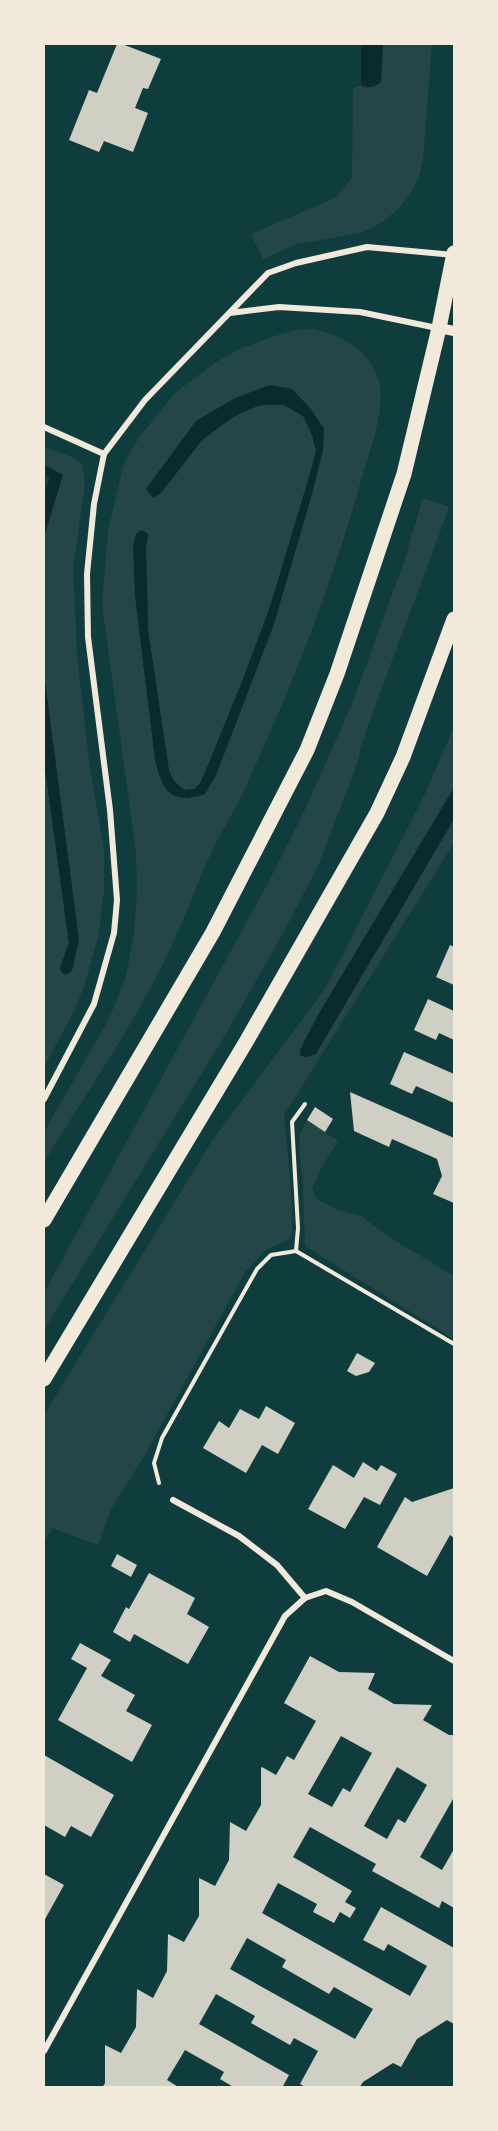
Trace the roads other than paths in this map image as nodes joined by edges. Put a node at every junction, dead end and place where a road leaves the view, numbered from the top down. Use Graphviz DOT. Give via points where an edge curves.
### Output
graph roads {
  1 [pos="454,254"];
  2 [pos="230,313"];
  3 [pos="439,328"];
  4 [pos="454,331"];
  5 [pos="44,427"];
  6 [pos="104,454"];
  7 [pos="454,620"];
  8 [pos="44,1099"];
  9 [pos="44,1220"];
  10 [pos="44,1379"];
  11 [pos="173,1500"];
  12 [pos="305,1598"];
  13 [pos="454,1661"];
  14 [pos="44,2051"];
  1 -- 2 [label="street" via="367,247 327,255 268,273"];
  1 -- 3 [label="main road"];
  2 -- 3 [label="street" via="279,307 360,312"];
  2 -- 6 [label="street" via="145,400"];
  3 -- 4 [label="street"];
  3 -- 9 [label="main road" via="404,474 337,674 307,750 213,932"];
  5 -- 6 [label="street"];
  6 -- 8 [label="street" via="87,574 88,637 110,810 117,900 114,933 94,1004"];
  7 -- 10 [label="main road" via="403,757 377,813 246,1042"];
  11 -- 12 [label="street" via="239,1536 277,1565"];
  12 -- 13 [label="street" via="326,1591"];
  12 -- 14 [label="street" via="285,1616"];
}
